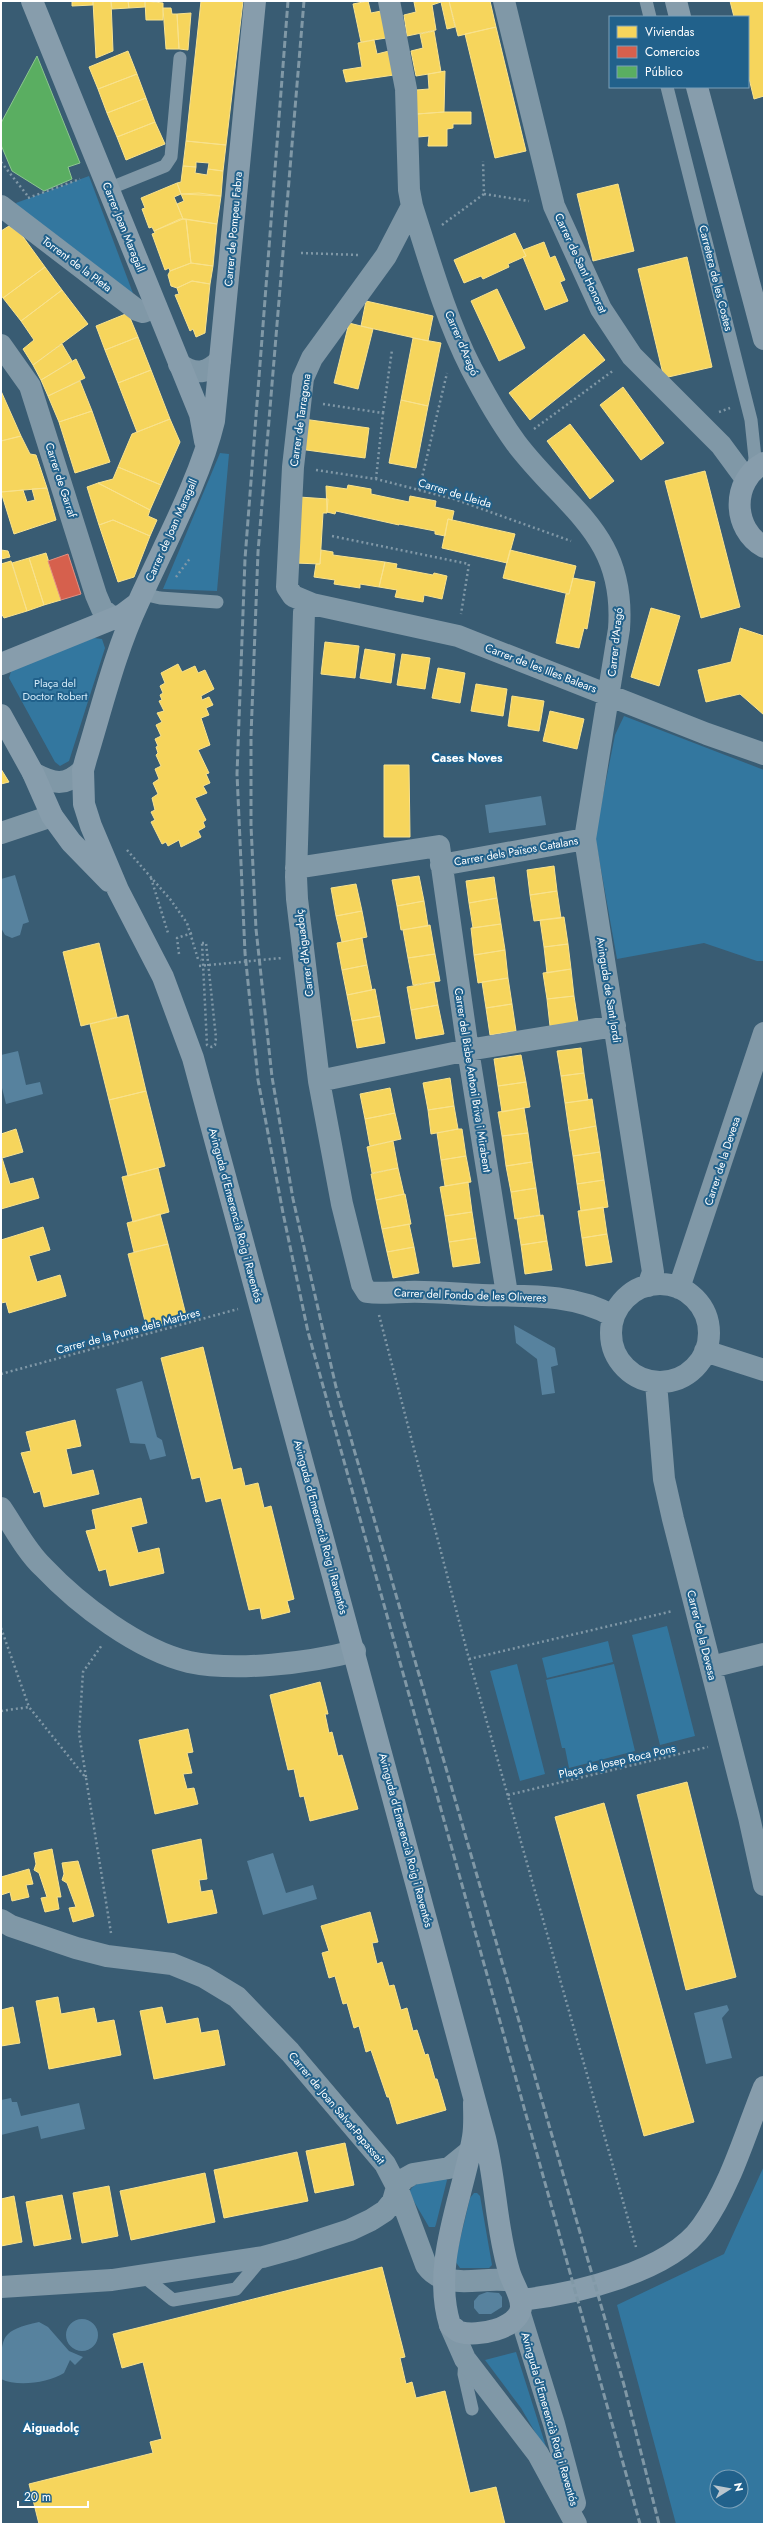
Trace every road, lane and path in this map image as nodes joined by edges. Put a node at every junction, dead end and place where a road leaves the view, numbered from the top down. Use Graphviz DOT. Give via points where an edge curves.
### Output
graph roads {
  1 [pos="32,1"];
  2 [pos="255,1"];
  3 [pos="388,1"];
  4 [pos="504,1"];
  5 [pos="646,1"];
  6 [pos="676,1"];
  7 [pos="650,16"];
  8 [pos="680,16"];
  9 [pos="180,58"];
  10 [pos="667,88"];
  11 [pos="697,88"];
  12 [pos="483,161"];
  13 [pos="1,162"];
  14 [pos="105,180"];
  15 [pos="484,194"];
  16 [pos="28,197"];
  17 [pos="412,206"];
  18 [pos="554,206"];
  19 [pos="2,207"];
  20 [pos="423,239"];
  21 [pos="301,253"];
  22 [pos="386,256"];
  23 [pos="156,307"];
  24 [pos="457,335"];
  25 [pos="764,339"];
  26 [pos="1,345"];
  27 [pos="392,350"];
  28 [pos="632,356"];
  29 [pos="220,360"];
  30 [pos="179,364"];
  31 [pos="300,400"];
  32 [pos="383,413"];
  33 [pos="516,443"];
  34 [pos="203,456"];
  35 [pos="293,467"];
  36 [pos="755,471"];
  37 [pos="376,479"];
  38 [pos="419,490"];
  39 [pos="332,536"];
  40 [pos="572,541"];
  41 [pos="762,550"];
  42 [pos="140,598"];
  43 [pos="217,602"];
  44 [pos="312,604"];
  45 [pos="113,618"];
  46 [pos="458,636"];
  47 [pos="1,664"];
  48 [pos="609,694"];
  49 [pos="1,715"];
  50 [pos="764,754"];
  51 [pos="84,770"];
  52 [pos="32,773"];
  53 [pos="52,816"];
  54 [pos="1,832"];
  55 [pos="585,839"];
  56 [pos="126,849"];
  57 [pos="441,865"];
  58 [pos="296,868"];
  59 [pos="150,876"];
  60 [pos="118,890"];
  61 [pos="192,933"];
  62 [pos="169,941"];
  63 [pos="285,957"];
  64 [pos="178,960"];
  65 [pos="201,960"];
  66 [pos="210,965"];
  67 [pos="199,966"];
  68 [pos="615,1026"];
  69 [pos="764,1033"];
  70 [pos="468,1050"];
  71 [pos="319,1081"];
  72 [pos="648,1286"];
  73 [pos="679,1288"];
  74 [pos="373,1293"];
  75 [pos="507,1294"];
  76 [pos="259,1303"];
  77 [pos="613,1316"];
  78 [pos="705,1352"];
  79 [pos="764,1370"];
  80 [pos="1,1374"];
  81 [pos="656,1383"];
  82 [pos="1,1508"];
  83 [pos="695,1606"];
  84 [pos="1,1628"];
  85 [pos="114,1628"];
  86 [pos="355,1650"];
  87 [pos="764,1654"];
  88 [pos="469,1659"];
  89 [pos="711,1667"];
  90 [pos="29,1707"];
  91 [pos="1,1711"];
  92 [pos="730,1742"];
  93 [pos="86,1778"];
  94 [pos="508,1795"];
  95 [pos="764,1885"];
  96 [pos="1,1920"];
  97 [pos="107,1956"];
  98 [pos="764,2087"];
  99 [pos="474,2103"];
  100 [pos="470,2151"];
  101 [pos="397,2187"];
  102 [pos="263,2256"];
  103 [pos="643,2270"];
  104 [pos="142,2276"];
  105 [pos="445,2280"];
  106 [pos="1,2287"];
  107 [pos="517,2298"];
  108 [pos="450,2325"];
  109 [pos="465,2359"];
  110 [pos="472,2409"];
  111 [pos="576,2524"];
  112 [pos="580,2524"];
  1 -- 14 [label="street, Carrer Joan Maragall"];
  2 -- 29 [label="street, Carrer de Pompeu Fabra"];
  3 -- 17 [label="street, Carrer d'Aragó" via="406,89 409,190"];
  4 -- 18 [label="street, Carrer de Sant Honorat"];
  5 -- 7 [label="lane"];
  6 -- 8 [label="street"];
  9 -- 14 [label="lane" via="171,157 165,166"];
  10 -- 36 [label="lane, Carretera de les Costes" via="751,420"];
  11 -- 25 [label="street"];
  12 -- 15 [label="path"];
  13 -- 16 [label="path"];
  14 -- 19 [label="path"];
  14 -- 23 [label="street, Carrer Joan Maragall"];
  15 -- 18 [label="path"];
  15 -- 20 [label="path"];
  17 -- 20 [label="street, Carrer d'Aragó"];
  17 -- 22 [label="street, Carrer de Tarragona"];
  18 -- 28 [label="street, Carrer de Sant Honorat" via="601,309"];
  19 -- 23 [label="street, Torrent de la Pleta" via="137,310 143,312"];
  20 -- 24 [label="street, Carrer d'Aragó"];
  21 -- 22 [label="path"];
  22 -- 31 [label="street, Carrer de Tarragona" via="312,358 303,378"];
  23 -- 30 [label="street, Carrer Joan Maragall"];
  24 -- 33 [label="street, Carrer d'Aragó" via="471,368"];
  24 -- 38 [label="path"];
  26 -- 45 [label="street, Carrer de Garraf" via="30,386 96,595 102,609"];
  27 -- 32 [label="path"];
  28 -- 33 [label="path"];
  28 -- 36 [label="street, Carrer de Sant Honorat" via="720,445"];
  29 -- 30 [label="street" via="201,372 188,370"];
  29 -- 34 [label="street, Carrer de Pompeu Fabra" via="214,421"];
  30 -- 34 [label="street, Carrer Joan Maragall" via="204,426"];
  31 -- 32 [label="path"];
  31 -- 35 [label="street, Carrer de Tarragona"];
  32 -- 37 [label="path"];
  33 -- 48 [label="street, Carrer d'Aragó" via="597,533 613,568 620,610"];
  34 -- 42 [label="street, Carrer de Joan Maragall"];
  35 -- 37 [label="path, Carrer de Lleida"];
  35 -- 44 [label="street, Carrer de Tarragona" via="287,587 293,596"];
  36 -- 41 [label="street" via="740,492 739,506 741,521"];
  37 -- 38 [label="path, Carrer de Lleida"];
  38 -- 40 [label="path, Carrer de Lleida"];
  39 -- 46 [label="path" via="469,564"];
  42 -- 43 [label="lane"];
  42 -- 45 [label="street" via="122,614"];
  42 -- 51 [label="street"];
  44 -- 46 [label="street, Carrer de les Illes Balears"];
  44 -- 58 [label="street, Carrer d'Aiguadolç" via="304,612"];
  45 -- 47 [label="street"];
  46 -- 48 [label="street, Carrer de les Illes Balears"];
  48 -- 50 [label="street, Carrer de les Illes Balears"];
  48 -- 55 [label="street, Avinguda de Sant Jordi"];
  49 -- 52 [label="street"];
  51 -- 52 [label="street" via="67,782 55,782"];
  51 -- 60 [label="street" via="84,804"];
  52 -- 53 [label="street"];
  53 -- 54 [label="street"];
  53 -- 60 [label="street" via="71,842"];
  55 -- 57 [label="street, Carrer dels Països Catalans"];
  55 -- 68 [label="street, Avinguda de Sant Jordi"];
  56 -- 59 [label="path"];
  57 -- 58 [label="street, Carrer dels Països Catalans" via="439,846"];
  57 -- 70 [label="street, Carrer del Bisbe Antoni Briva i Mirabent"];
  58 -- 71 [label="street, Carrer d'Aiguadolç"];
  59 -- 61 [label="path"];
  59 -- 62 [label="path"];
  60 -- 76 [label="street, Avinguda d'Emerencià Roig i Raventós" via="173,1000 193,1058"];
  61 -- 64 [label="path" via="177,938"];
  61 -- 65 [label="path" via="198,959"];
  63 -- 66 [label="path"];
  65 -- 66 [label="path" via="201,946 205,943"];
  65 -- 66 [label="path" via="210,1047 215,1045 216,1038"];
  66 -- 67 [label="path"];
  68 -- 70 [label="street"];
  68 -- 72 [label="street, Avinguda de Sant Jordi" via="653,1272"];
  69 -- 73 [label="street, Carrer de la Devesa"];
  70 -- 71 [label="street"];
  70 -- 75 [label="street, Carrer del Bisbe Antoni Briva i Mirabent"];
  71 -- 74 [label="street, Carrer d'Aiguadolç" via="342,1204 362,1284 367,1292"];
  72 -- 73 [label="street" via="663,1284"];
  72 -- 77 [label="street" via="626,1297"];
  73 -- 78 [label="street" via="689,1294 702,1308 708,1332"];
  74 -- 75 [label="street, Carrer del Fondo de les Oliveres"];
  74 -- 88 [label="path"];
  75 -- 77 [label="street, Carrer del Fondo de les Oliveres" via="590,1305"];
  76 -- 80 [label="path, Carrer de la Punta dels Marbres"];
  76 -- 86 [label="street, Avinguda d'Emerencià Roig i Raventós"];
  77 -- 81 [label="street" via="612,1335 619,1358 629,1371"];
  78 -- 79 [label="street"];
  78 -- 81 [label="street" via="695,1367 681,1378"];
  81 -- 83 [label="street, Carrer de la Devesa" via="664,1479"];
  82 -- 85 [label="street" via="42,1567"];
  83 -- 88 [label="path"];
  83 -- 89 [label="street, Carrer de la Devesa"];
  84 -- 90 [label="path"];
  85 -- 86 [label="street" via="164,1653 189,1662 216,1666 304,1662"];
  85 -- 93 [label="path" via="84,1672 80,1733"];
  86 -- 99 [label="street, Avinguda d'Emerencià Roig i Raventós" via="457,2030"];
  87 -- 89 [label="street"];
  88 -- 94 [label="path"];
  89 -- 92 [label="street, Carrer de la Devesa"];
  90 -- 91 [label="path"];
  90 -- 93 [label="path"];
  92 -- 94 [label="path, Plaça de Josep Roca Pons"];
  92 -- 95 [label="street, Carrer de la Devesa"];
  93 -- 97 [label="path" via="112,1939"];
  94 -- 103 [label="path"];
  96 -- 97 [label="street, Carrer de Joan Salvat-Papasseit" via="11,1926"];
  97 -- 101 [label="street, Carrer de Joan Salvat-Papasseit" via="172,1964 204,1977 238,1997 360,2133 385,2164"];
  98 -- 103 [label="street" via="715,2207 701,2228 678,2250"];
  99 -- 100 [label="street, Avinguda d'Emerencià Roig i Raventós"];
  99 -- 107 [label="street, Avinguda d'Emerencià Roig i Raventós" via="491,2162 503,2247"];
  100 -- 101 [label="street" via="449,2168 413,2174"];
  100 -- 105 [label="street, Avinguda d'Emerencià Roig i Raventós" via="448,2249"];
  101 -- 102 [label="street" via="393,2201 385,2211 371,2220 350,2230"];
  101 -- 105 [label="street" via="426,2265"];
  102 -- 104 [label="street"];
  102 -- 104 [label="lane" via="236,2289 202,2296 173,2300"];
  103 -- 107 [label="street" via="556,2295"];
  104 -- 106 [label="street"];
  105 -- 107 [label="street" via="477,2281 500,2278"];
  105 -- 108 [label="street, Avinguda d'Emerencià Roig i Raventós" via="445,2301"];
  107 -- 108 [label="street" via="513,2322 497,2329 459,2332"];
  107 -- 112 [label="street, Avinguda d'Emerencià Roig i Raventós"];
  108 -- 109 [label="street, Avinguda d'Emerencià Roig i Raventós"];
  109 -- 110 [label="lane" via="464,2374"];
  109 -- 111 [label="street, Avinguda d'Emerencià Roig i Raventós" via="538,2454"];
}
